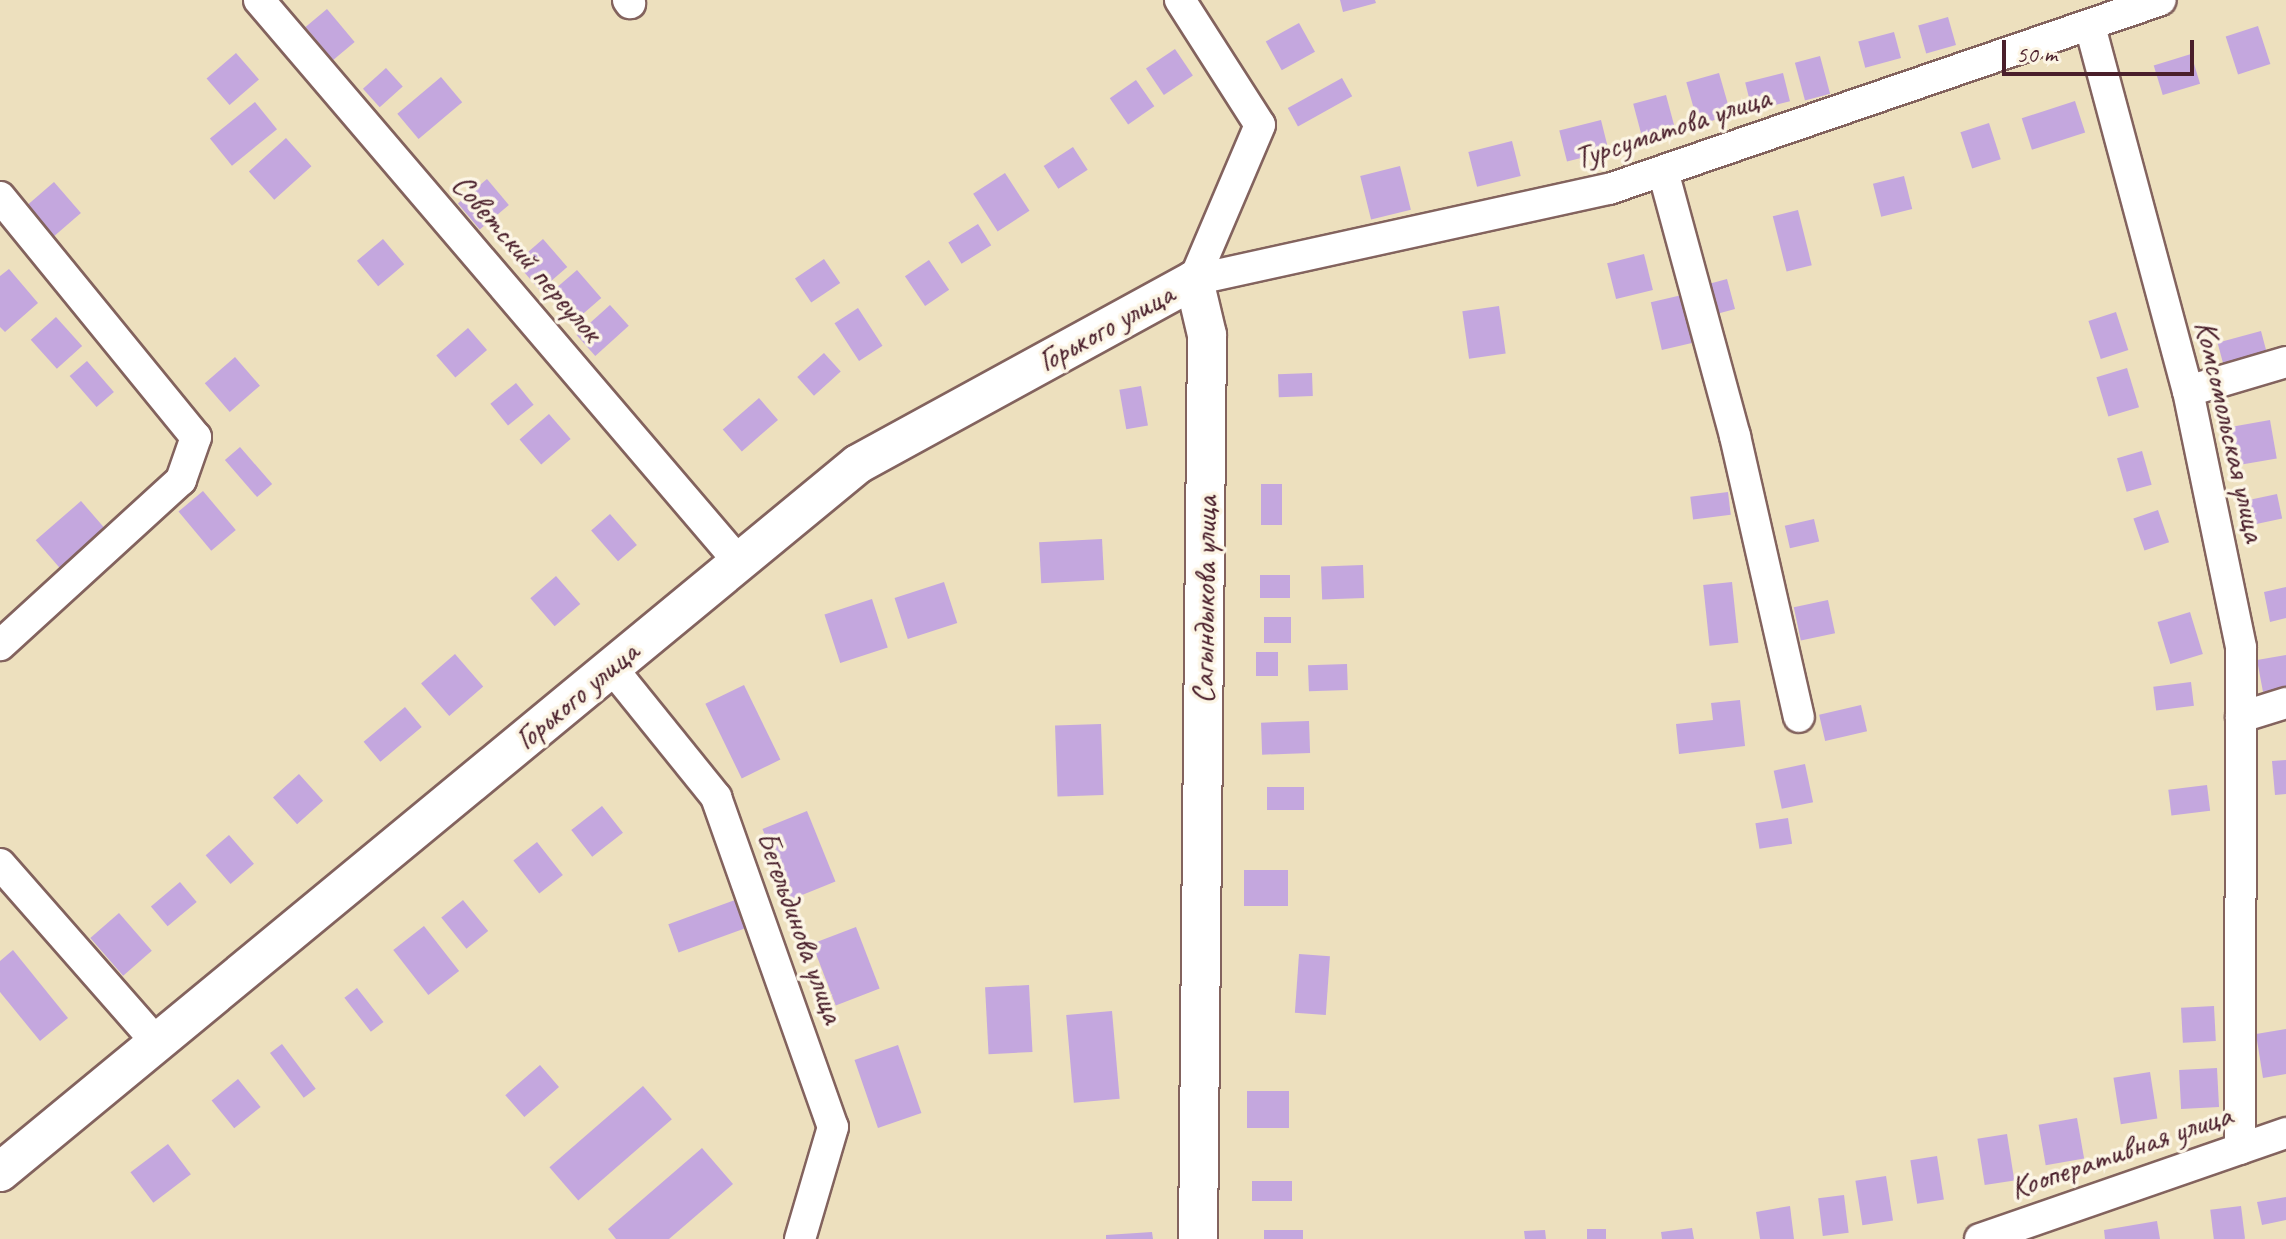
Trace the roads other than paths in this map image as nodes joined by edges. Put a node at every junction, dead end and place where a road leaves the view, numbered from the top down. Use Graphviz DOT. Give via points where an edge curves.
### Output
graph roads {
  1 [pos="259,0"];
  2 [pos="1180,0"];
  3 [pos="2161,0"];
  4 [pos="2090,26"];
  5 [pos="1663,171"];
  6 [pos="0,197"];
  7 [pos="1194,280"];
  8 [pos="2286,362"];
  9 [pos="2188,391"];
  10 [pos="739,562"];
  11 [pos="0,645"];
  12 [pos="612,668"];
  13 [pos="2286,703"];
  14 [pos="1799,717"];
  15 [pos="2241,717"];
  16 [pos="0,864"];
  17 [pos="157,1043"];
  18 [pos="2286,1133"];
  19 [pos="2240,1149"];
  20 [pos="0,1172"];
  21 [pos="800,1239"];
  22 [pos="1198,1239"];
  23 [pos="1980,1239"];
  1 -- 10 [label="street, Советский переулок"];
  2 -- 7 [label="street" via="1260,125"];
  3 -- 4 [label="street, Турсуматова улица"];
  4 -- 5 [label="street, Турсуматова улица"];
  4 -- 9 [label="street, Комсомольская улица"];
  5 -- 7 [label="street, Турсуматова улица" via="1609,189"];
  5 -- 14 [label="street" via="1735,436"];
  6 -- 11 [label="street" via="196,437 181,480"];
  7 -- 10 [label="street, Горького улица" via="858,464"];
  7 -- 22 [label="street, Сагындыкова улица" via="1207,335"];
  8 -- 9 [label="street"];
  9 -- 15 [label="street, Комсомольская улица" via="2241,648"];
  10 -- 12 [label="street, Горького улица"];
  12 -- 17 [label="street, Горького улица"];
  12 -- 21 [label="street, Бегельдинова улица" via="716,797 833,1127"];
  13 -- 15 [label="street"];
  15 -- 19 [label="street, Комсомольская улица"];
  16 -- 17 [label="street"];
  17 -- 20 [label="street, Горького улица"];
  18 -- 19 [label="street, Кооперативная улица"];
  19 -- 23 [label="street, Кооперативная улица"];
}
